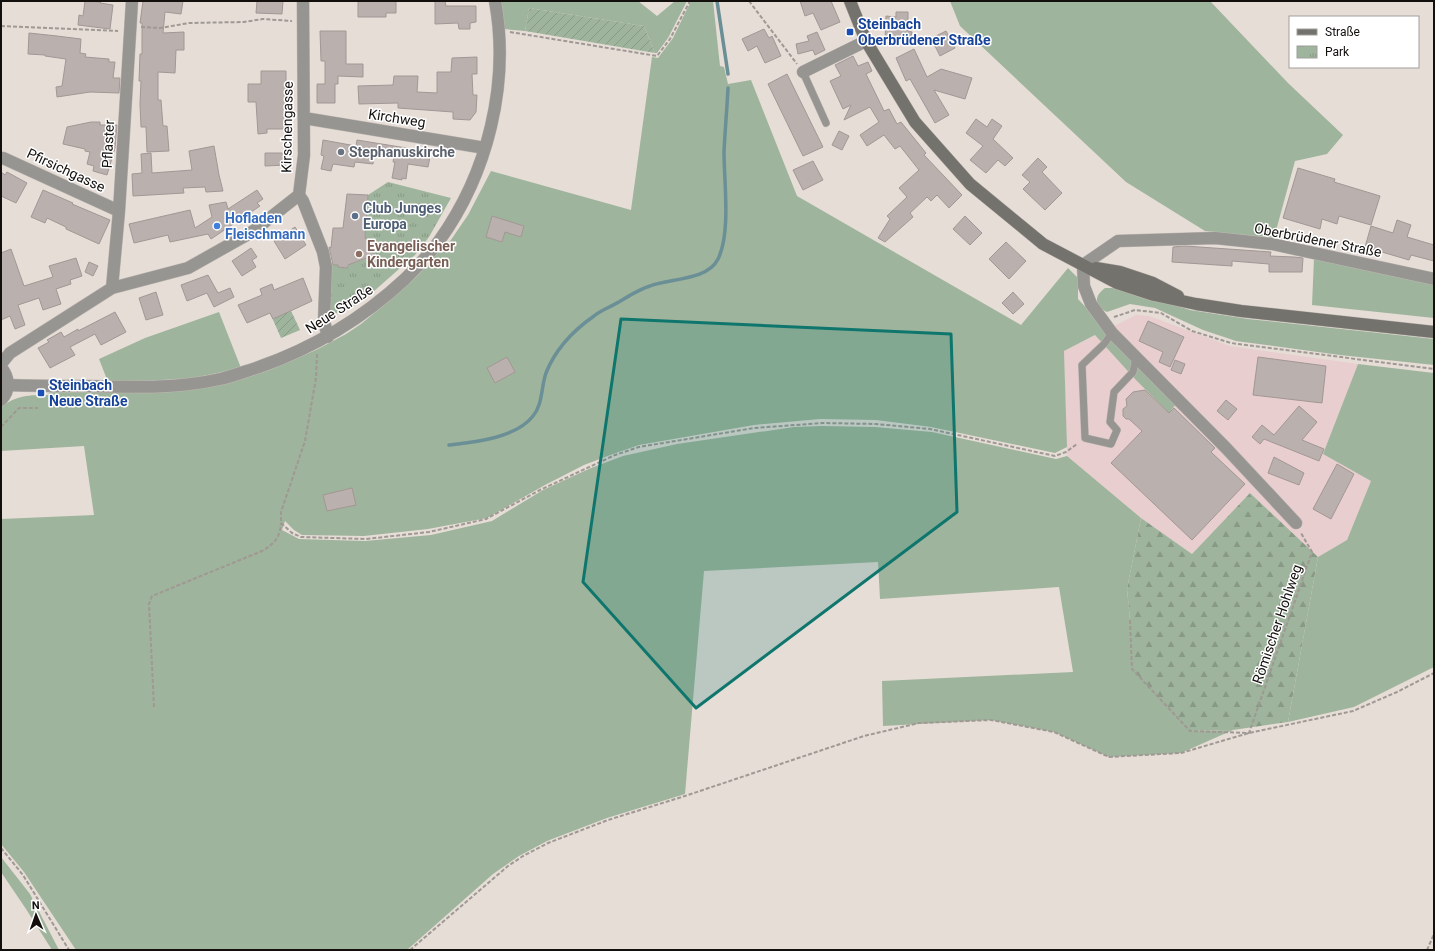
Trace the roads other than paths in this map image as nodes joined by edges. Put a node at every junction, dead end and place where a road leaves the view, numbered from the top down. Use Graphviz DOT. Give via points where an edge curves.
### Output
graph roads {
  1 [pos="132,1"];
  2 [pos="303,1"];
  3 [pos="496,1"];
  4 [pos="850,1"];
  5 [pos="866,41"];
  6 [pos="803,72"];
  7 [pos="304,118"];
  8 [pos="826,123"];
  9 [pos="485,148"];
  10 [pos="1,158"];
  11 [pos="299,196"];
  12 [pos="119,211"];
  13 [pos="1083,266"];
  14 [pos="1434,279"];
  15 [pos="112,288"];
  16 [pos="1434,332"];
  17 [pos="1112,333"];
  18 [pos="328,336"];
  19 [pos="1136,357"];
  20 [pos="1,364"];
  21 [pos="1,368"];
  22 [pos="8,385"];
  23 [pos="1,400"];
  24 [pos="1296,523"];
  1 -- 12 [label="street, Pflaster" via="126,28"];
  2 -- 7 [label="street, Kirschengasse"];
  3 -- 9 [label="street, Neue Straße" via="500,60 498,90"];
  4 -- 5 [label="street"];
  5 -- 6 [label="street"];
  5 -- 13 [label="street" via="915,122 970,184 1043,244"];
  6 -- 8 [label="lane"];
  7 -- 9 [label="street, Kirchweg"];
  7 -- 11 [label="street, Kirschengasse" via="304,155"];
  9 -- 18 [label="street, Neue Straße" via="465,197 439,241 388,295"];
  10 -- 12 [label="street, Pfirsichgasse"];
  11 -- 15 [label="street" via="252,232 188,268"];
  11 -- 18 [label="street" via="323,252 326,267 324,321"];
  12 -- 15 [label="street, Pflaster"];
  13 -- 14 [label="street, Oberbrüdener Straße" via="1118,241 1215,238 1272,244"];
  13 -- 16 [label="street" via="1120,272 1153,283 1191,303"];
  13 -- 17 [label="street" via="1084,286 1091,304"];
  15 -- 20 [label="street" via="10,353"];
  17 -- 19 [label="street"];
  17 -- 19 [label="lane" via="1082,365 1085,438 1111,444 1117,430 1110,422 1114,392 1133,372"];
  18 -- 22 [label="street, Neue Straße" via="288,357 237,375 181,385"];
  19 -- 24 [label="street"];
  21 -- 22 [label="street" via="6,373"];
  22 -- 23 [label="street" via="7,392"];
}
